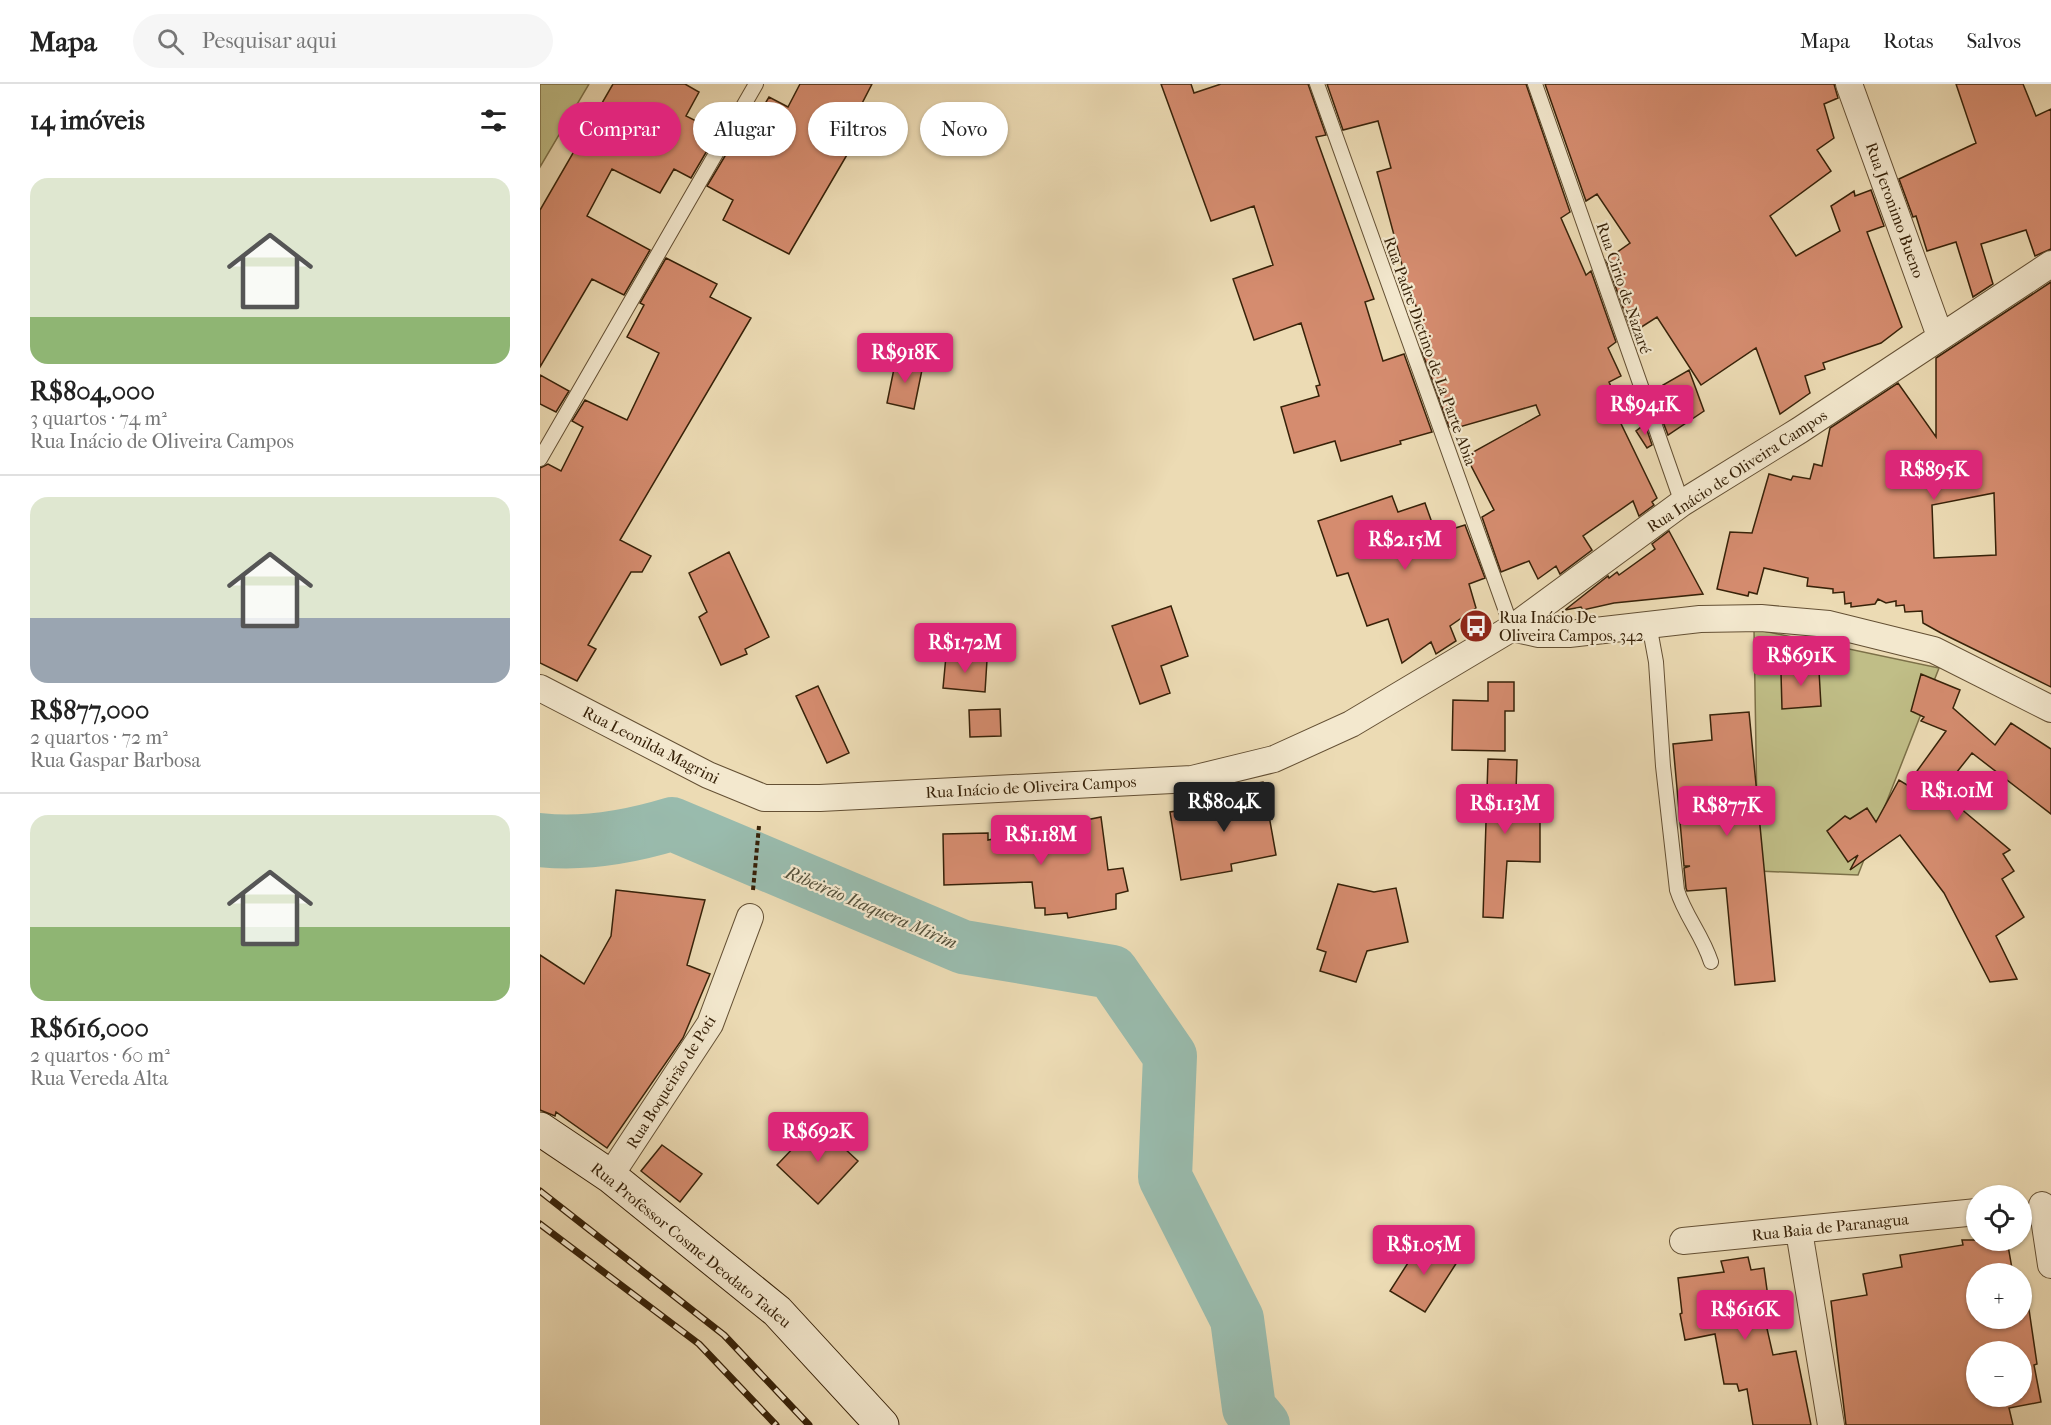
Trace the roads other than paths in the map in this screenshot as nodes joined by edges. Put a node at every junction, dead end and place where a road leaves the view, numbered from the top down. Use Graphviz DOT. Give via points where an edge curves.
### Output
graph roads {
  1 [pos="756,84"];
  2 [pos="1317,84"];
  3 [pos="1535,84"];
  4 [pos="1849,84"];
  5 [pos="2051,264"];
  6 [pos="1940,336"];
  7 [pos="540,459"];
  8 [pos="1682,503"];
  9 [pos="1648,624"];
  10 [pos="1512,628"];
  11 [pos="540,688"];
  12 [pos="2051,709"];
  13 [pos="762,810"];
  14 [pos="750,917"];
  15 [pos="1711,962"];
  16 [pos="540,1129"];
  17 [pos="610,1176"];
  18 [pos="2038,1206"];
  19 [pos="1966,1213"];
  20 [pos="1799,1231"];
  21 [pos="1683,1241"];
  22 [pos="2051,1265"];
  23 [pos="882,1425"];
  24 [pos="1831,1425"];
  1 -- 7 [label="lane"];
  2 -- 10 [label="lane, Rua Padre Dictino de La Parte Abia"];
  3 -- 8 [label="lane, Rua Cirio de Nazaré"];
  4 -- 6 [label="street, Rua Jeronimo Bueno"];
  5 -- 6 [label="street, Rua Inácio de Oliveira Campos"];
  6 -- 8 [label="street, Rua Inácio de Oliveira Campos"];
  8 -- 10 [label="street, Rua Inácio de Oliveira Campos"];
  9 -- 10 [label="street" via="1569,634 1539,634"];
  9 -- 12 [label="street" via="1761,618 1829,624 1934,650"];
  9 -- 15 [label="lane" via="1656,662 1677,890 1682,906 1704,940"];
  10 -- 13 [label="street, Rua Inácio de Oliveira Campos" via="1351,724 1274,759 1192,779 820,798"];
  11 -- 13 [label="street, Rua Leonilda Magrini" via="708,775"];
  14 -- 17 [label="street, Rua Boqueirão de Poti" via="710,1024"];
  16 -- 17 [label="main road, Rua Professor Cosme Deodato Tadeu"];
  17 -- 23 [label="main road, Rua Professor Cosme Deodato Tadeu" via="777,1311"];
  18 -- 22 [label="street"];
  19 -- 20 [label="street, Rua Baia de Paranagua"];
  20 -- 21 [label="street, Rua Baia de Paranagua"];
  20 -- 24 [label="street"];
}
